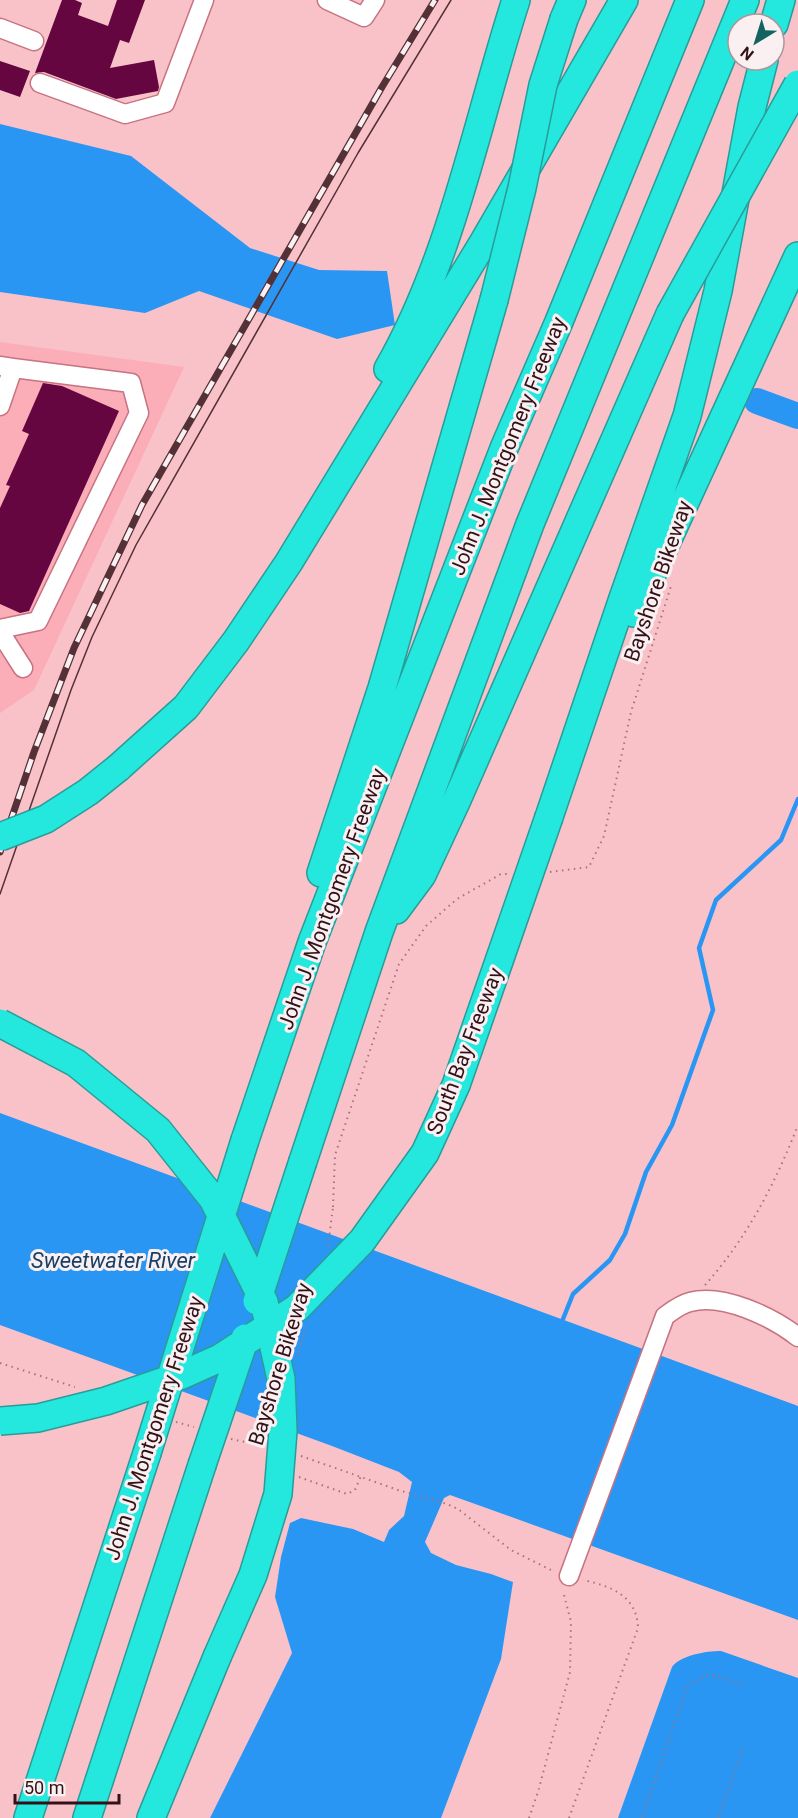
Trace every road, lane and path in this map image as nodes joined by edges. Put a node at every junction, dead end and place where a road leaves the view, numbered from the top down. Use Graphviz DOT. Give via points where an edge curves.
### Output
graph roads {
  1 [pos="204,0"];
  2 [pos="327,0"];
  3 [pos="375,0"];
  4 [pos="516,0"];
  5 [pos="624,0"];
  6 [pos="690,0"];
  7 [pos="745,0"];
  8 [pos="568,10"];
  9 [pos="0,28"];
  10 [pos="34,41"];
  11 [pos="761,72"];
  12 [pos="40,83"];
  13 [pos="798,84"];
  14 [pos="798,256"];
  15 [pos="7,367"];
  16 [pos="0,406"];
  17 [pos="289,562"];
  18 [pos="674,576"];
  19 [pos="0,630"];
  20 [pos="23,668"];
  21 [pos="581,726"];
  22 [pos="0,837"];
  23 [pos="551,872"];
  24 [pos="501,874"];
  25 [pos="379,932"];
  26 [pos="312,942"];
  27 [pos="0,1023"];
  28 [pos="798,1125"];
  29 [pos="327,1249"];
  30 [pos="689,1302"];
  31 [pos="307,1326"];
  32 [pos="798,1337"];
  33 [pos="296,1359"];
  34 [pos="0,1363"];
  35 [pos="83,1390"];
  36 [pos="0,1421"];
  37 [pos="172,1421"];
  38 [pos="195,1428"];
  39 [pos="229,1438"];
  40 [pos="265,1446"];
  41 [pos="298,1455"];
  42 [pos="361,1476"];
  43 [pos="299,1478"];
  44 [pos="564,1575"];
  45 [pos="744,1685"];
  46 [pos="743,1748"];
  47 [pos="28,1818"];
  48 [pos="87,1818"];
  49 [pos="151,1818"];
  50 [pos="530,1818"];
  51 [pos="569,1818"];
  52 [pos="642,1818"];
  53 [pos="718,1818"];
  1 -- 12 [label="lane" via="165,103 125,114"];
  2 -- 3 [label="lane" via="364,17"];
  4 -- 17 [label="highway" via="445,243 428,287 390,366 316,496"];
  5 -- 17 [label="highway" via="483,243"];
  6 -- 26 [label="highway, John J. Montgomery Freeway" via="506,446"];
  7 -- 25 [label="highway" via="530,524"];
  8 -- 26 [label="highway, bridge" via="543,85 494,300 382,688 315,892"];
  9 -- 10 [label="lane"];
  11 -- 21 [label="highway" via="718,291 687,416"];
  13 -- 25 [label="highway, bridge" via="670,314 422,875"];
  14 -- 21 [label="highway"];
  15 -- 16 [label="lane"];
  15 -- 19 [label="lane" via="131,383 139,413 38,621"];
  17 -- 22 [label="highway, bridge" via="186,707 88,792 46,819"];
  18 -- 23 [label="path, Bayshore Bikeway" via="631,712 604,836 589,867"];
  19 -- 20 [label="lane"];
  21 -- 36 [label="highway, South Bay Freeway, bridge" via="456,1085 425,1152 362,1241 297,1308 220,1358 182,1376 106,1401 38,1418"];
  24 -- 29 [label="path, bridge" via="457,900 426,927 399,964 335,1155"];
  25 -- 48 [label="highway, bridge"];
  26 -- 47 [label="highway, John J. Montgomery Freeway, bridge"];
  27 -- 49 [label="highway, bridge" via="76,1063 158,1130 213,1199 264,1302 281,1379 283,1431 278,1494 253,1575"];
  28 -- 30 [label="path" via="758,1213 726,1262"];
  30 -- 32 [label="lane" via="740,1306 785,1326"];
  30 -- 44 [label="lane" via="665,1316 659,1329"];
  31 -- 33 [label="path, Bayshore Bikeway, bridge"];
  34 -- 35 [label="path"];
  37 -- 38 [label="path"];
  39 -- 40 [label="path"];
  41 -- 42 [label="path"];
  42 -- 43 [label="path" via="355,1490 347,1494"];
  42 -- 44 [label="path" via="458,1509 517,1554"];
  44 -- 50 [label="path" via="570,1622 570,1672"];
  44 -- 51 [label="path" via="616,1590 630,1603 638,1623"];
  45 -- 52 [label="path" via="710,1674 688,1685"];
  46 -- 53 [label="path"];
}
